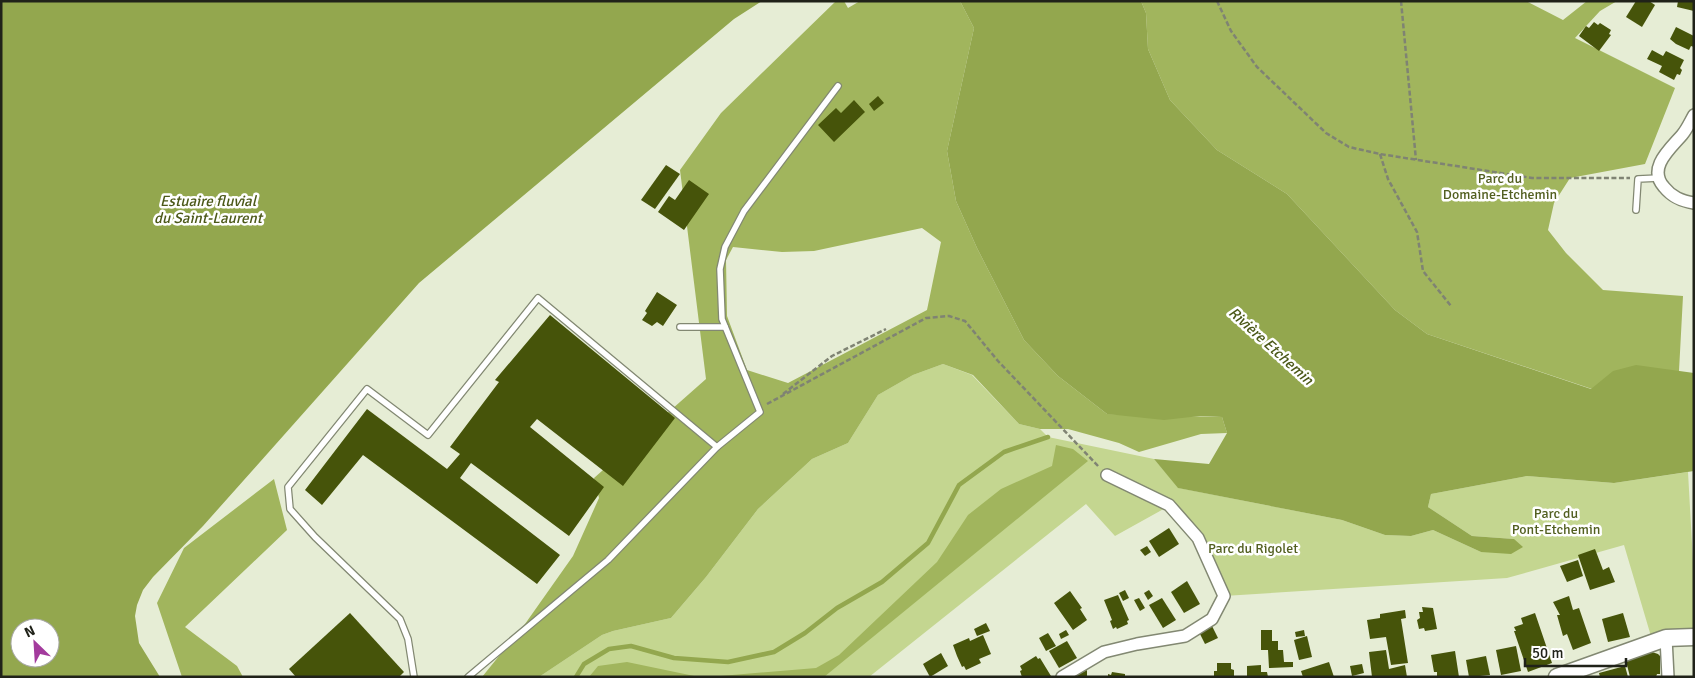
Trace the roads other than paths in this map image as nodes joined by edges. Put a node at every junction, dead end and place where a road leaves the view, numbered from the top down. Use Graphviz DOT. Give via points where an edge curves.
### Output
graph roads {
  1 [pos="838,86"];
  2 [pos="1694,115"];
  3 [pos="1658,178"];
  4 [pos="1694,203"];
  5 [pos="1636,210"];
  6 [pos="725,326"];
  7 [pos="680,327"];
  8 [pos="717,447"];
  9 [pos="1107,475"];
  10 [pos="1694,637"];
  11 [pos="1666,638"];
  12 [pos="414,677"];
  13 [pos="468,677"];
  14 [pos="1062,677"];
  15 [pos="1557,677"];
  16 [pos="1668,677"];
  1 -- 6 [label="lane" via="744,211 725,247 720,269"];
  2 -- 3 [label="street" via="1661,161"];
  3 -- 4 [label="street" via="1672,196"];
  3 -- 5 [label="lane" via="1638,179"];
  6 -- 7 [label="lane"];
  6 -- 8 [label="lane" via="759,411"];
  8 -- 12 [label="lane" via="538,298 428,435 367,389 288,487 290,509 315,538 400,619 408,639"];
  8 -- 13 [label="lane" via="608,560"];
  9 -- 14 [label="street" via="1169,506 1198,538 1224,596 1212,619 1185,636 1104,652"];
  10 -- 11 [label="street"];
  11 -- 15 [label="street"];
  11 -- 16 [label="street"];
}
